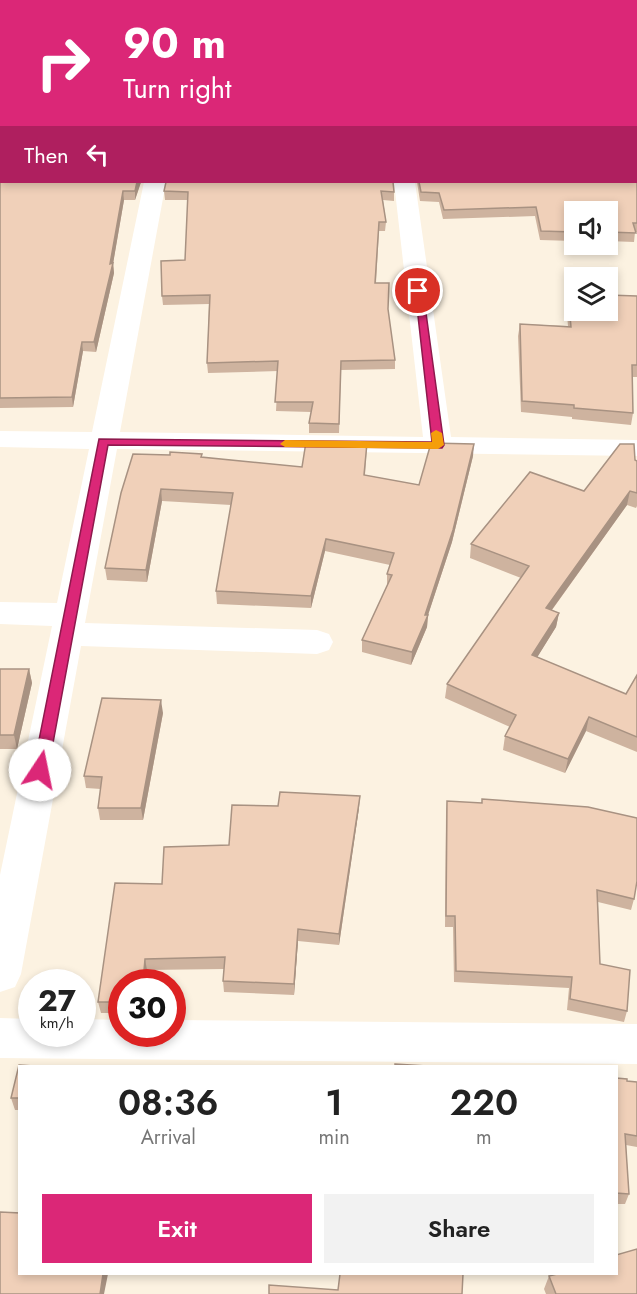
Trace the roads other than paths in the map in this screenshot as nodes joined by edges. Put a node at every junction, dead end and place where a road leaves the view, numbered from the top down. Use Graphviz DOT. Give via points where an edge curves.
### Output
graph roads {
  1 [pos="155,183"];
  2 [pos="405,183"];
  3 [pos="0,439"];
  4 [pos="103,442"];
  5 [pos="438,445"];
  6 [pos="637,448"];
  7 [pos="0,613"];
  8 [pos="69,624"];
  9 [pos="317,642"];
  10 [pos="0,974"];
  11 [pos="0,1038"];
  12 [pos="637,1044"];
  1 -- 4 [label="street"];
  2 -- 5 [label="street"];
  3 -- 4 [label="street"];
  4 -- 5 [label="street"];
  4 -- 8 [label="street"];
  5 -- 6 [label="street"];
  7 -- 8 [label="street"];
  8 -- 9 [label="street"];
  8 -- 10 [label="street"];
  11 -- 12 [label="street"];
}
